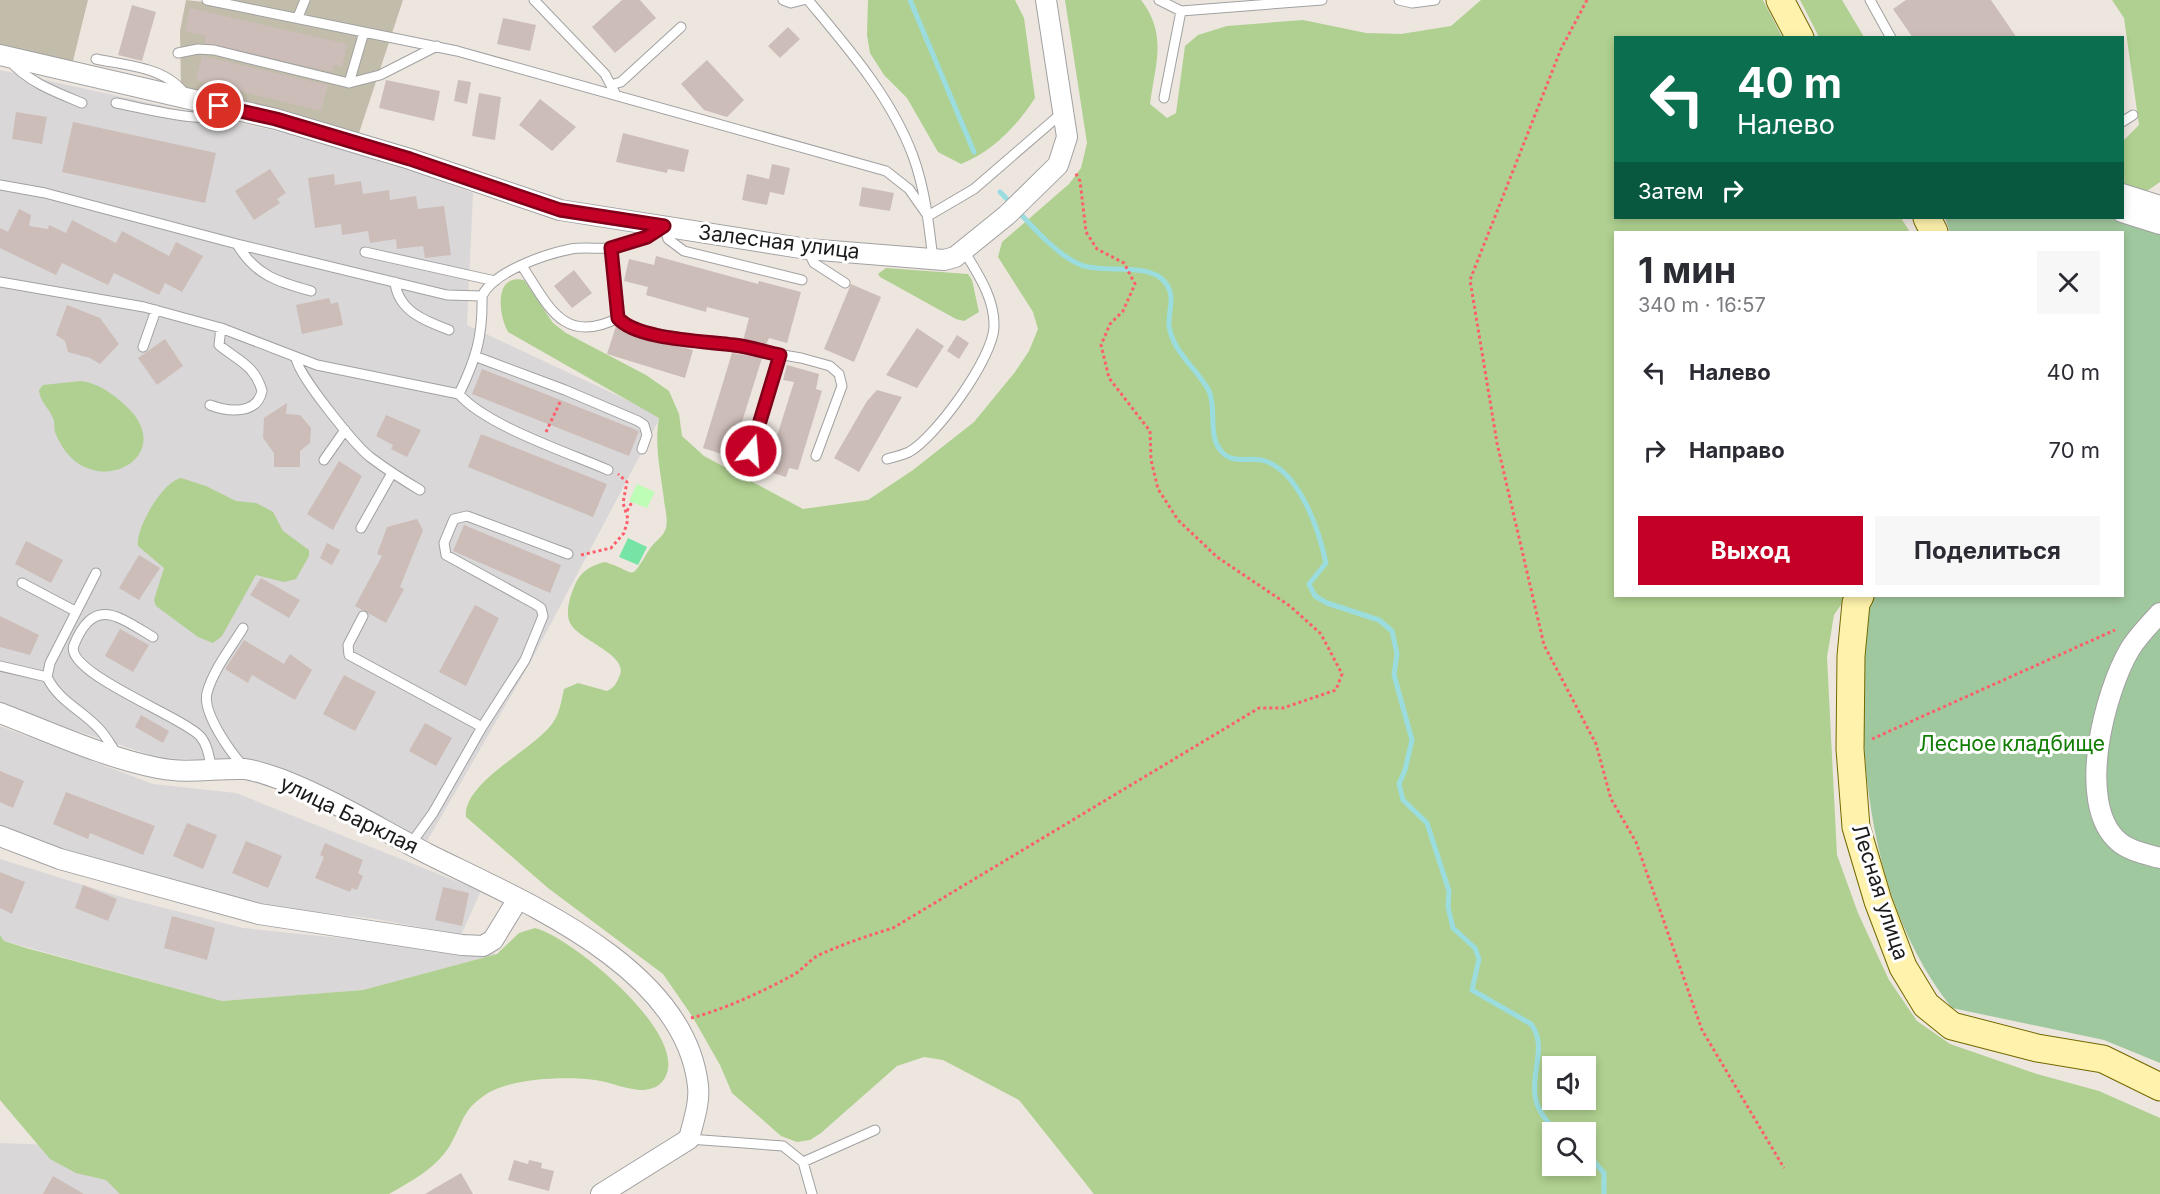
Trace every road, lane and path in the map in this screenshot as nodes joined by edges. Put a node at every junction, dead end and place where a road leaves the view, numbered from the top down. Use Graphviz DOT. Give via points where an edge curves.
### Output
graph roads {
  1 [pos="207,0"];
  2 [pos="305,0"];
  3 [pos="534,0"];
  4 [pos="783,0"];
  5 [pos="803,0"];
  6 [pos="808,0"];
  7 [pos="1047,0"];
  8 [pos="1160,0"];
  9 [pos="1322,0"];
  10 [pos="1399,0"];
  11 [pos="1435,0"];
  12 [pos="1587,0"];
  13 [pos="1780,0"];
  14 [pos="1870,0"];
  15 [pos="1423,2"];
  16 [pos="1181,11"];
  17 [pos="298,17"];
  18 [pos="681,27"];
  19 [pos="364,32"];
  20 [pos="1799,36"];
  21 [pos="1890,36"];
  22 [pos="437,46"];
  23 [pos="178,53"];
  24 [pos="3,56"];
  25 [pos="96,59"];
  26 [pos="349,83"];
  27 [pos="611,86"];
  28 [pos="616,95"];
  29 [pos="1164,98"];
  30 [pos="188,99"];
  31 [pos="82,103"];
  32 [pos="116,103"];
  33 [pos="235,110"];
  34 [pos="1064,111"];
  35 [pos="2133,115"];
  36 [pos="2124,121"];
  37 [pos="1060,157"];
  38 [pos="0,185"];
  39 [pos="2124,195"];
  40 [pos="2160,206"];
  41 [pos="2124,213"];
  42 [pos="928,216"];
  43 [pos="2160,224"];
  44 [pos="664,226"];
  45 [pos="237,244"];
  46 [pos="611,248"];
  47 [pos="807,249"];
  48 [pos="964,251"];
  49 [pos="365,252"];
  50 [pos="933,260"];
  51 [pos="522,266"];
  52 [pos="802,280"];
  53 [pos="495,281"];
  54 [pos="0,282"];
  55 [pos="395,282"];
  56 [pos="845,283"];
  57 [pos="311,291"];
  58 [pos="482,296"];
  59 [pos="156,310"];
  60 [pos="618,318"];
  61 [pos="221,328"];
  62 [pos="449,330"];
  63 [pos="143,347"];
  64 [pos="780,355"];
  65 [pos="296,357"];
  66 [pos="477,357"];
  67 [pos="565,390"];
  68 [pos="459,394"];
  69 [pos="210,405"];
  70 [pos="345,430"];
  71 [pos="542,441"];
  72 [pos="642,449"];
  73 [pos="751,451"];
  74 [pos="816,456"];
  75 [pos="887,459"];
  76 [pos="324,460"];
  77 [pos="608,470"];
  78 [pos="392,473"];
  79 [pos="420,490"];
  80 [pos="632,501"];
  81 [pos="627,511"];
  82 [pos="361,528"];
  83 [pos="568,554"];
  84 [pos="96,573"];
  85 [pos="22,583"];
  86 [pos="1859,597"];
  87 [pos="75,611"];
  88 [pos="2160,613"];
  89 [pos="363,616"];
  90 [pos="243,628"];
  91 [pos="2115,630"];
  92 [pos="153,637"];
  93 [pos="0,666"];
  94 [pos="47,677"];
  95 [pos="0,713"];
  96 [pos="483,727"];
  97 [pos="1872,738"];
  98 [pos="118,756"];
  99 [pos="245,769"];
  100 [pos="212,772"];
  101 [pos="0,836"];
  102 [pos="410,845"];
  103 [pos="2160,858"];
  104 [pos="518,899"];
  105 [pos="678,1027"];
  106 [pos="2160,1087"];
  107 [pos="874,1130"];
  108 [pos="689,1139"];
  109 [pos="803,1162"];
  110 [pos="1784,1168"];
  111 [pos="601,1194"];
  112 [pos="812,1194"];
  1 -- 17 [label="lane"];
  2 -- 17 [label="lane"];
  3 -- 27 [label="lane" via="605,74"];
  4 -- 5 [label="lane"];
  6 -- 42 [label="lane" via="874,82 903,132"];
  7 -- 34 [label="street, Залесная улица"];
  8 -- 16 [label="lane"];
  9 -- 16 [label="lane"];
  10 -- 15 [label="lane"];
  11 -- 15 [label="lane"];
  12 -- 110 [label="path" via="1561,49 1470,280 1497,443 1544,645 1596,744 1611,799 1636,842 1702,1030"];
  13 -- 20 [label="main road"];
  14 -- 21 [label="lane"];
  16 -- 29 [label="lane"];
  17 -- 19 [label="lane"];
  18 -- 27 [label="lane" via="621,82"];
  19 -- 22 [label="lane"];
  19 -- 26 [label="lane"];
  22 -- 26 [label="lane" via="380,75"];
  22 -- 28 [label="lane"];
  23 -- 26 [label="lane" via="214,50"];
  24 -- 30 [label="street, Залесная улица"];
  24 -- 31 [label="lane" via="38,83"];
  25 -- 30 [label="lane" via="168,76 179,84"];
  27 -- 28 [label="lane"];
  28 -- 42 [label="lane" via="886,171 909,189"];
  30 -- 33 [label="street, Залесная улица"];
  32 -- 33 [label="lane" via="192,117 225,117"];
  33 -- 44 [label="street, Залесная улица" via="410,159 560,210"];
  34 -- 37 [label="street, Залесная улица" via="1067,137"];
  34 -- 42 [label="lane" via="974,189"];
  35 -- 36 [label="lane"];
  37 -- 48 [label="street, Залесная улица" via="1058,165 1025,198"];
  37 -- 105 [label="path" via="1080,181 1086,232 1097,249 1124,263 1135,284 1123,312 1110,324 1101,345 1109,378 1150,430 1158,489 1178,520 1217,557 1290,606 1321,634 1342,674 1336,690 1283,708 1259,708 893,928 847,942 816,957 796,974 686,1019"];
  38 -- 45 [label="lane" via="45,193"];
  39 -- 40 [label="street"];
  41 -- 43 [label="street"];
  42 -- 50 [label="lane"];
  44 -- 46 [label="lane" via="647,237"];
  44 -- 47 [label="street, Залесная улица"];
  44 -- 52 [label="lane" via="668,239 684,251"];
  45 -- 55 [label="lane"];
  45 -- 57 [label="lane" via="247,262 281,283"];
  46 -- 51 [label="lane" via="574,249"];
  46 -- 60 [label="lane"];
  47 -- 50 [label="street, Залесная улица"];
  47 -- 56 [label="lane" via="814,263"];
  48 -- 50 [label="street, Залесная улица" via="955,257"];
  48 -- 75 [label="lane" via="990,299 992,343 936,428 909,452"];
  49 -- 53 [label="lane"];
  51 -- 53 [label="lane"];
  51 -- 60 [label="lane" via="557,317 566,323 578,327"];
  53 -- 58 [label="lane"];
  54 -- 59 [label="lane"];
  55 -- 58 [label="lane" via="447,295"];
  55 -- 62 [label="lane" via="396,292 409,311"];
  58 -- 66 [label="lane" via="483,322"];
  59 -- 61 [label="lane"];
  59 -- 63 [label="lane"];
  60 -- 64 [label="lane" via="647,332"];
  61 -- 65 [label="lane"];
  61 -- 69 [label="lane" via="219,345 246,363 262,391 256,403 247,408 232,411"];
  64 -- 73 [label="lane"];
  64 -- 74 [label="lane" via="830,366 838,374 842,386"];
  65 -- 68 [label="lane" via="381,380"];
  65 -- 70 [label="lane" via="302,372"];
  66 -- 67 [label="lane"];
  66 -- 68 [label="lane"];
  67 -- 71 [label="path"];
  67 -- 72 [label="lane" via="644,425 647,435"];
  68 -- 71 [label="lane" via="481,414"];
  70 -- 76 [label="lane"];
  70 -- 78 [label="lane" via="368,456"];
  71 -- 77 [label="lane"];
  77 -- 81 [label="path" via="627,482 623,503"];
  78 -- 79 [label="lane"];
  78 -- 82 [label="lane"];
  80 -- 81 [label="path"];
  81 -- 83 [label="path" via="624,533 612,548 588,555"];
  83 -- 96 [label="lane" via="467,516 454,519 444,543 446,555 535,604 543,616 525,660"];
  84 -- 87 [label="lane"];
  85 -- 87 [label="lane"];
  86 -- 106 [label="main road, Лесная улица" via="1851,656 1850,749 1856,827 1903,967 1926,1005 1952,1026 2037,1048 2103,1059"];
  87 -- 94 [label="lane"];
  88 -- 103 [label="street" via="2131,647 2121,668 2102,730 2095,772 2104,822 2118,841"];
  89 -- 96 [label="lane" via="348,645 349,655"];
  90 -- 99 [label="lane" via="206,696 212,719"];
  91 -- 97 [label="path"];
  92 -- 100 [label="lane" via="107,612 96,614 83,627 72,648 73,655 84,668 110,685 198,734 205,742"];
  93 -- 94 [label="lane"];
  94 -- 98 [label="lane" via="62,698 100,730"];
  95 -- 98 [label="street, улица Барклая"];
  96 -- 102 [label="lane"];
  98 -- 100 [label="street, улица Барклая" via="159,769"];
  99 -- 100 [label="street, улица Барклая"];
  99 -- 102 [label="street, улица Барклая" via="334,803"];
  101 -- 104 [label="street" via="60,859 259,914 462,945 483,946 493,940"];
  102 -- 104 [label="street, улица Барклая"];
  104 -- 105 [label="street, улица Барклая" via="598,946 648,988"];
  105 -- 108 [label="street, улица Барклая" via="692,1058 699,1088"];
  107 -- 109 [label="lane"];
  108 -- 109 [label="lane" via="783,1146"];
  108 -- 111 [label="street"];
  109 -- 112 [label="lane"];
}
